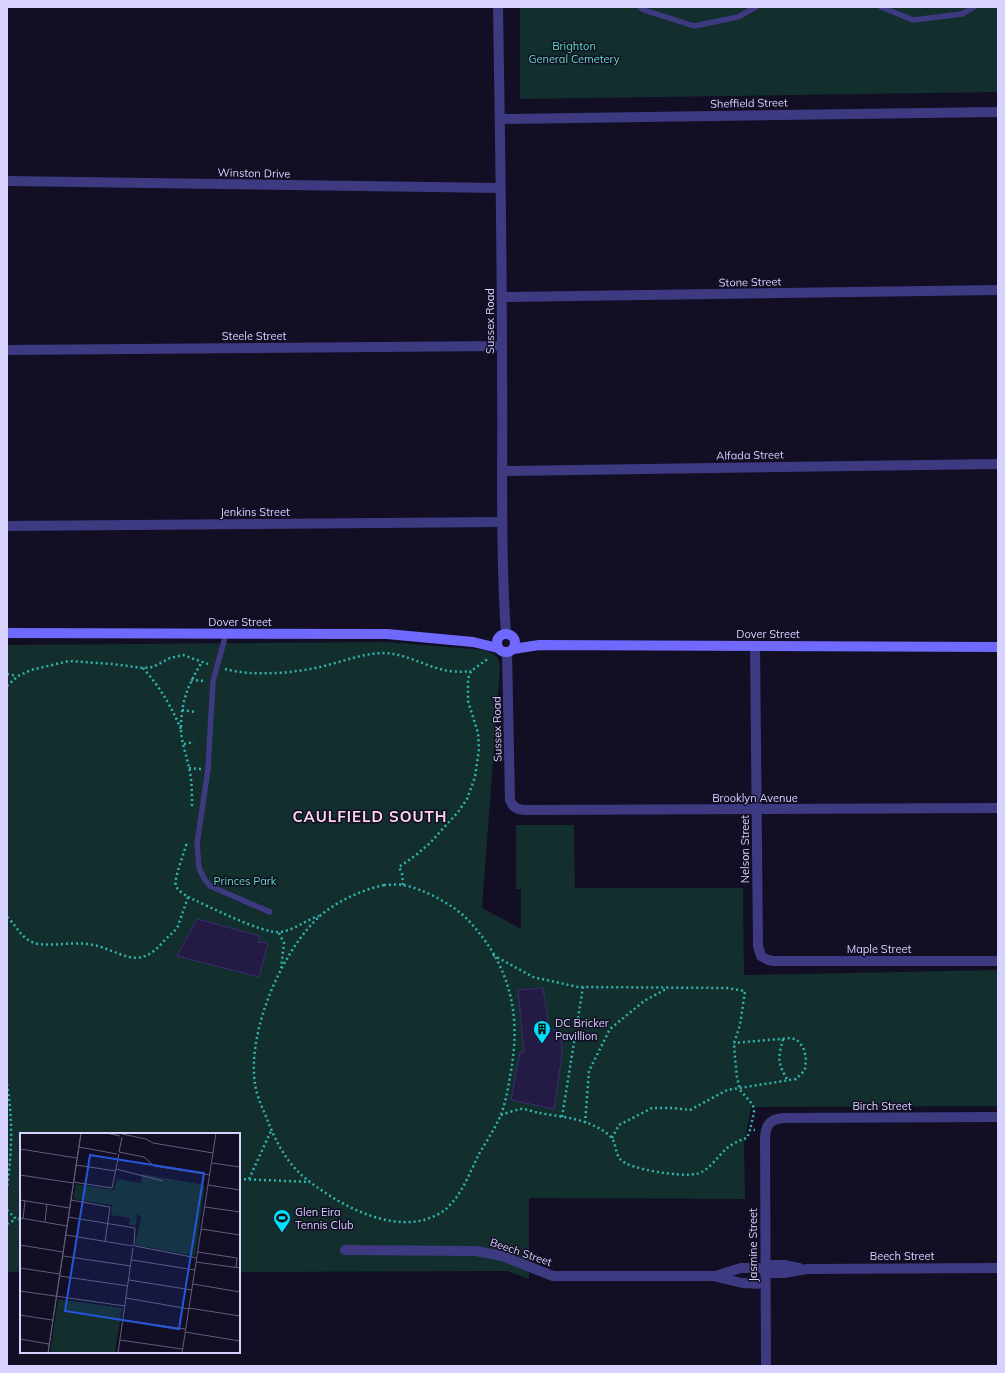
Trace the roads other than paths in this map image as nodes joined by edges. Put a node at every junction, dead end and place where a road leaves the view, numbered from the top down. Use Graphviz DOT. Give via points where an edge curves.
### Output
graph roads {
  1 [pos="498,7"];
  2 [pos="640,7"];
  3 [pos="756,7"];
  4 [pos="881,7"];
  5 [pos="974,7"];
  6 [pos="998,112"];
  7 [pos="500,119"];
  8 [pos="7,181"];
  9 [pos="500,188"];
  10 [pos="998,290"];
  11 [pos="502,297"];
  12 [pos="502,346"];
  13 [pos="7,350"];
  14 [pos="998,464"];
  15 [pos="503,471"];
  16 [pos="502,522"];
  17 [pos="7,526"];
  18 [pos="7,633"];
  19 [pos="226,634"];
  20 [pos="506,637"];
  21 [pos="474,642"];
  22 [pos="539,645"];
  23 [pos="755,646"];
  24 [pos="998,647"];
  25 [pos="506,650"];
  26 [pos="512,806"];
  27 [pos="998,808"];
  28 [pos="757,810"];
  29 [pos="270,912"];
  30 [pos="761,956"];
  31 [pos="998,961"];
  32 [pos="998,1117"];
  33 [pos="767,1127"];
  34 [pos="345,1250"];
  35 [pos="998,1268"];
  36 [pos="765,1272"];
  37 [pos="713,1276"];
  38 [pos="766,1366"];
  1 -- 7 [label="street, Sussex Road"];
  2 -- 3 [label="lane" via="694,26 738,17"];
  4 -- 5 [label="lane" via="913,20 962,14"];
  6 -- 7 [label="street, Sheffield Street"];
  7 -- 9 [label="street, Sussex Road"];
  8 -- 9 [label="street, Winston Drive"];
  9 -- 11 [label="street, Sussex Road"];
  10 -- 11 [label="street, Stone Street"];
  11 -- 12 [label="street, Sussex Road"];
  12 -- 13 [label="street, Steele Street"];
  12 -- 15 [label="street, Sussex Road"];
  14 -- 15 [label="street, Alfada Street"];
  15 -- 16 [label="street, Sussex Road"];
  16 -- 17 [label="street, Jenkins Street"];
  16 -- 20 [label="street, Sussex Road"];
  18 -- 19 [label="street, Dover Street"];
  19 -- 21 [label="street, Dover Street" via="388,634"];
  19 -- 29 [label="lane" via="213,681 208,769 197,844 199,868 210,886"];
  20 -- 21 [label="street, Dover Street"];
  20 -- 22 [label="street, Dover Street"];
  20 -- 25 [label="street" via="515,643"];
  20 -- 25 [label="street" via="496,643"];
  21 -- 25 [label="street, Dover Street"];
  22 -- 23 [label="street, Dover Street"];
  22 -- 25 [label="street, Dover Street"];
  23 -- 24 [label="street, Dover Street"];
  23 -- 28 [label="street, Nelson Street"];
  25 -- 26 [label="street, Sussex Road"];
  26 -- 28 [label="street, Brooklyn Avenue" via="528,810"];
  27 -- 28 [label="street, Brooklyn Avenue"];
  28 -- 30 [label="street, Nelson Street" via="758,946"];
  30 -- 31 [label="street, Maple Street" via="774,961"];
  32 -- 33 [label="street, Birch Street" via="784,1118 777,1119"];
  33 -- 36 [label="street, Jasmine Street"];
  34 -- 37 [label="street, Beech Street" via="485,1252 553,1276"];
  35 -- 36 [label="street, Beech Street" via="807,1269 784,1265"];
  36 -- 37 [label="street, Beech Street" via="741,1268"];
  36 -- 37 [label="street, Beech Street" via="742,1283"];
  36 -- 38 [label="street, Jasmine Street"];
}
